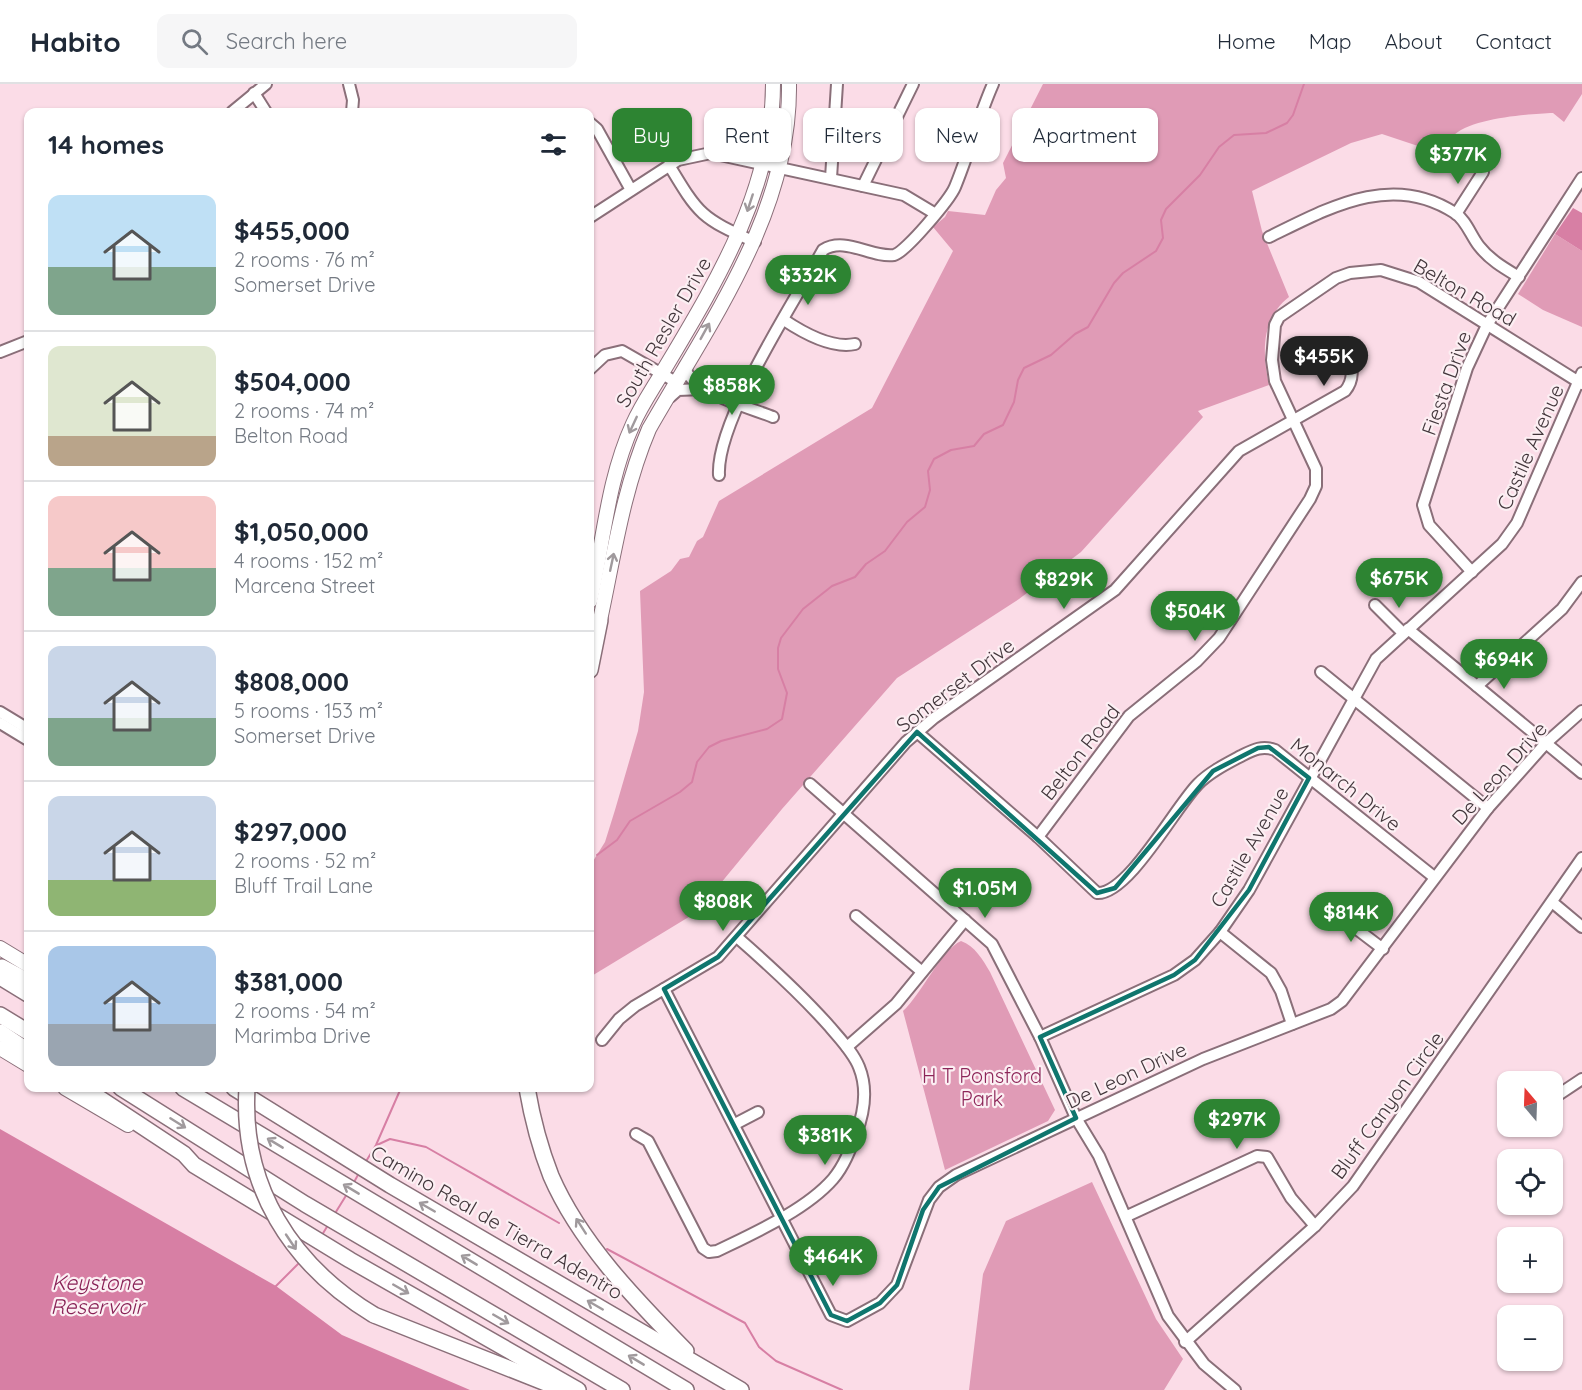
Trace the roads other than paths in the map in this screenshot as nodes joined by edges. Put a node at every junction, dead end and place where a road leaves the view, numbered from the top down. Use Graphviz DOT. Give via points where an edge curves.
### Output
graph roads {
  1 [pos="266,84"];
  2 [pos="349,84"];
  3 [pos="773,84"];
  4 [pos="789,84"];
  5 [pos="837,84"];
  6 [pos="913,84"];
  7 [pos="993,84"];
  8 [pos="254,93"];
  9 [pos="237,108"];
  10 [pos="263,108"];
  11 [pos="352,108"];
  12 [pos="594,126"];
  13 [pos="764,163"];
  14 [pos="669,165"];
  15 [pos="780,168"];
  16 [pos="1484,172"];
  17 [pos="831,178"];
  18 [pos="1582,178"];
  19 [pos="863,186"];
  20 [pos="631,190"];
  21 [pos="1577,195"];
  22 [pos="934,213"];
  23 [pos="594,214"];
  24 [pos="1456,214"];
  25 [pos="740,235"];
  26 [pos="1269,237"];
  27 [pos="755,242"];
  28 [pos="1519,277"];
  29 [pos="784,320"];
  30 [pos="1487,325"];
  31 [pos="24,343"];
  32 [pos="855,344"];
  33 [pos="1348,348"];
  34 [pos="0,352"];
  35 [pos="594,365"];
  36 [pos="685,366"];
  37 [pos="662,374"];
  38 [pos="1581,380"];
  39 [pos="676,382"];
  40 [pos="703,389"];
  41 [pos="666,399"];
  42 [pos="740,404"];
  43 [pos="773,417"];
  44 [pos="1294,421"];
  45 [pos="719,475"];
  46 [pos="1472,572"];
  47 [pos="594,579"];
  48 [pos="1582,582"];
  49 [pos="1375,605"];
  50 [pos="600,620"];
  51 [pos="1406,631"];
  52 [pos="594,634"];
  53 [pos="594,650"];
  54 [pos="1320,672"];
  55 [pos="1477,686"];
  56 [pos="1353,698"];
  57 [pos="1582,711"];
  58 [pos="0,712"];
  59 [pos="0,723"];
  60 [pos="24,727"];
  61 [pos="917,732"];
  62 [pos="24,738"];
  63 [pos="1546,743"];
  64 [pos="1582,773"];
  65 [pos="1310,778"];
  66 [pos="810,784"];
  67 [pos="1488,808"];
  68 [pos="843,814"];
  69 [pos="1038,837"];
  70 [pos="1582,858"];
  71 [pos="1434,877"];
  72 [pos="1552,902"];
  73 [pos="1337,914"];
  74 [pos="856,916"];
  75 [pos="965,920"];
  76 [pos="1582,927"];
  77 [pos="1220,932"];
  78 [pos="738,938"];
  79 [pos="0,948"];
  80 [pos="1383,949"];
  81 [pos="24,963"];
  82 [pos="0,966"];
  83 [pos="921,971"];
  84 [pos="0,977"];
  85 [pos="24,979"];
  86 [pos="664,989"];
  87 [pos="24,992"];
  88 [pos="0,1015"];
  89 [pos="1292,1024"];
  90 [pos="24,1030"];
  91 [pos="0,1032"];
  92 [pos="1040,1038"];
  93 [pos="602,1040"];
  94 [pos="847,1047"];
  95 [pos="0,1048"];
  96 [pos="24,1048"];
  97 [pos="24,1063"];
  98 [pos="1582,1078"];
  99 [pos="1563,1091"];
  100 [pos="72,1092"];
  101 [pos="90,1092"];
  102 [pos="127,1092"];
  103 [pos="190,1092"];
  104 [pos="240,1092"];
  105 [pos="247,1092"];
  106 [pos="528,1092"];
  107 [pos="758,1112"];
  108 [pos="1076,1118"];
  109 [pos="735,1124"];
  110 [pos="636,1134"];
  111 [pos="194,1165"];
  112 [pos="1127,1216"];
  113 [pos="783,1218"];
  114 [pos="1315,1226"];
  115 [pos="1185,1342"];
  116 [pos="700,1366"];
  117 [pos="563,1390"];
  118 [pos="578,1390"];
  119 [pos="622,1390"];
  120 [pos="686,1390"];
  121 [pos="741,1390"];
  122 [pos="1235,1390"];
  1 -- 8 [label="street"];
  2 -- 11 [label="street"];
  3 -- 13 [label="main road, South Resler Drive"];
  4 -- 15 [label="main road, South Resler Drive"];
  5 -- 17 [label="street"];
  6 -- 19 [label="street"];
  7 -- 22 [label="street" via="954,189"];
  8 -- 9 [label="street"];
  8 -- 10 [label="street"];
  12 -- 20 [label="street"];
  13 -- 14 [label="street" via="711,153 688,156"];
  13 -- 15 [label="street"];
  13 -- 25 [label="main road, South Resler Drive, one-way"];
  14 -- 20 [label="street"];
  14 -- 25 [label="street" via="699,213"];
  15 -- 17 [label="street"];
  15 -- 27 [label="main road, South Resler Drive"];
  16 -- 24 [label="street"];
  17 -- 19 [label="street"];
  18 -- 21 [label="street, Fiesta Drive"];
  19 -- 22 [label="street" via="904,195"];
  20 -- 23 [label="street"];
  21 -- 28 [label="street, Fiesta Drive"];
  22 -- 29 [label="street" via="904,251 897,254 840,245 823,250"];
  24 -- 26 [label="street" via="1417,198 1373,196 1336,204"];
  24 -- 28 [label="street" via="1494,262"];
  25 -- 27 [label="street"];
  25 -- 37 [label="main road, South Resler Drive"];
  36 -- 27 [label="main road, South Resler Drive, one-way"];
  28 -- 30 [label="street, Fiesta Drive"];
  29 -- 32 [label="street" via="812,336"];
  29 -- 42 [label="street"];
  30 -- 38 [label="street, Belton Road"];
  30 -- 44 [label="street, Belton Road" via="1419,282 1397,273 1366,270 1336,278 1286,310 1275,325 1273,372"];
  30 -- 46 [label="street, Fiesta Drive" via="1467,368 1423,505 1429,525"];
  31 -- 34 [label="street"];
  33 -- 44 [label="street, Somerset Drive" via="1352,383"];
  35 -- 37 [label="street" via="605,355 622,351"];
  36 -- 39 [label="main road, South Resler Drive"];
  36 -- 40 [label="street" via="688,375"];
  37 -- 39 [label="street"];
  37 -- 47 [label="main road, South Resler Drive, one-way" via="634,422 615,469"];
  38 -- 46 [label="street, Castile Avenue" via="1517,523 1502,544"];
  39 -- 41 [label="main road, South Resler Drive"];
  40 -- 41 [label="street" via="678,390"];
  40 -- 42 [label="street"];
  50 -- 41 [label="main road, South Resler Drive, one-way" via="627,490 637,457"];
  42 -- 43 [label="street"];
  42 -- 45 [label="street" via="720,453"];
  44 -- 61 [label="street, Somerset Drive" via="1235,455 1104,599"];
  44 -- 69 [label="street, Belton Road" via="1316,469 1316,486 1310,499 1219,638 1129,716"];
  46 -- 51 [label="street, Castile Avenue"];
  48 -- 55 [label="street" via="1562,609"];
  49 -- 51 [label="street"];
  50 -- 52 [label="main road, South Resler Drive"];
  50 -- 53 [label="highway"];
  51 -- 55 [label="street"];
  51 -- 56 [label="street, Castile Avenue" via="1376,659"];
  54 -- 56 [label="street"];
  55 -- 63 [label="street"];
  56 -- 65 [label="street, Castile Avenue"];
  56 -- 67 [label="street"];
  57 -- 63 [label="street, De Leon Drive"];
  58 -- 60 [label="street"];
  59 -- 62 [label="street"];
  61 -- 68 [label="street, Somerset Drive"];
  61 -- 69 [label="street, Monarch Drive"];
  63 -- 64 [label="street"];
  63 -- 67 [label="street, De Leon Drive"];
  65 -- 69 [label="street, Monarch Drive" via="1269,747 1258,748 1213,771 1197,785 1147,853 1106,894 1092,890"];
  65 -- 71 [label="street, Monarch Drive"];
  65 -- 77 [label="street, Castile Avenue" via="1249,890"];
  66 -- 68 [label="street"];
  67 -- 71 [label="street, De Leon Drive"];
  68 -- 75 [label="street"];
  68 -- 78 [label="street, Somerset Drive"];
  70 -- 72 [label="street, Bluff Canyon Circle"];
  71 -- 80 [label="street, De Leon Drive"];
  72 -- 76 [label="street"];
  72 -- 114 [label="street, Bluff Canyon Circle" via="1366,1169"];
  73 -- 80 [label="street"];
  74 -- 83 [label="street"];
  75 -- 83 [label="street"];
  75 -- 92 [label="street" via="997,952"];
  77 -- 89 [label="street" via="1271,973"];
  77 -- 92 [label="street, Castile Avenue" via="1195,960 1174,975"];
  78 -- 86 [label="street, Somerset Drive" via="712,962"];
  78 -- 94 [label="street" via="801,994"];
  79 -- 81 [label="main road"];
  80 -- 89 [label="street, De Leon Drive" via="1342,1001"];
  82 -- 85 [label="highway"];
  83 -- 94 [label="street" via="896,1004"];
  84 -- 87 [label="highway"];
  86 -- 93 [label="street, Somerset Drive" via="624,1014"];
  86 -- 109 [label="street, De Leon Drive"];
  88 -- 90 [label="highway"];
  89 -- 108 [label="street, De Leon Drive" via="1203,1059"];
  91 -- 96 [label="highway"];
  92 -- 108 [label="street"];
  94 -- 113 [label="street" via="859,1066 864,1088 860,1123 846,1159 832,1180"];
  95 -- 97 [label="main road"];
  98 -- 99 [label="street"];
  100 -- 111 [label="main road"];
  101 -- 111 [label="highway" via="184,1154"];
  102 -- 119 [label="highway, one-way" via="305,1204"];
  120 -- 103 [label="highway, one-way"];
  116 -- 104 [label="highway, Camino Real de Tierra Adentro, one-way" via="390,1185"];
  105 -- 117 [label="highway, one-way, bridge" via="249,1144 258,1178 278,1220 309,1265 374,1315"];
  116 -- 106 [label="highway, one-way" via="623,1285 579,1225 551,1176"];
  107 -- 109 [label="street"];
  108 -- 112 [label="street"];
  108 -- 113 [label="street, De Leon Drive" via="956,1175 939,1187 924,1210 897,1285 880,1303 848,1322 831,1315"];
  109 -- 113 [label="street, De Leon Drive"];
  110 -- 113 [label="street" via="648,1141 709,1252"];
  111 -- 118 [label="highway, one-way" via="350,1260"];
  112 -- 114 [label="street" via="1257,1156 1267,1157 1291,1198"];
  112 -- 115 [label="street" via="1152,1284"];
  114 -- 115 [label="street, Bluff Canyon Circle"];
  115 -- 122 [label="street"];
  116 -- 121 [label="highway, Camino Real de Tierra Adentro"];
}
